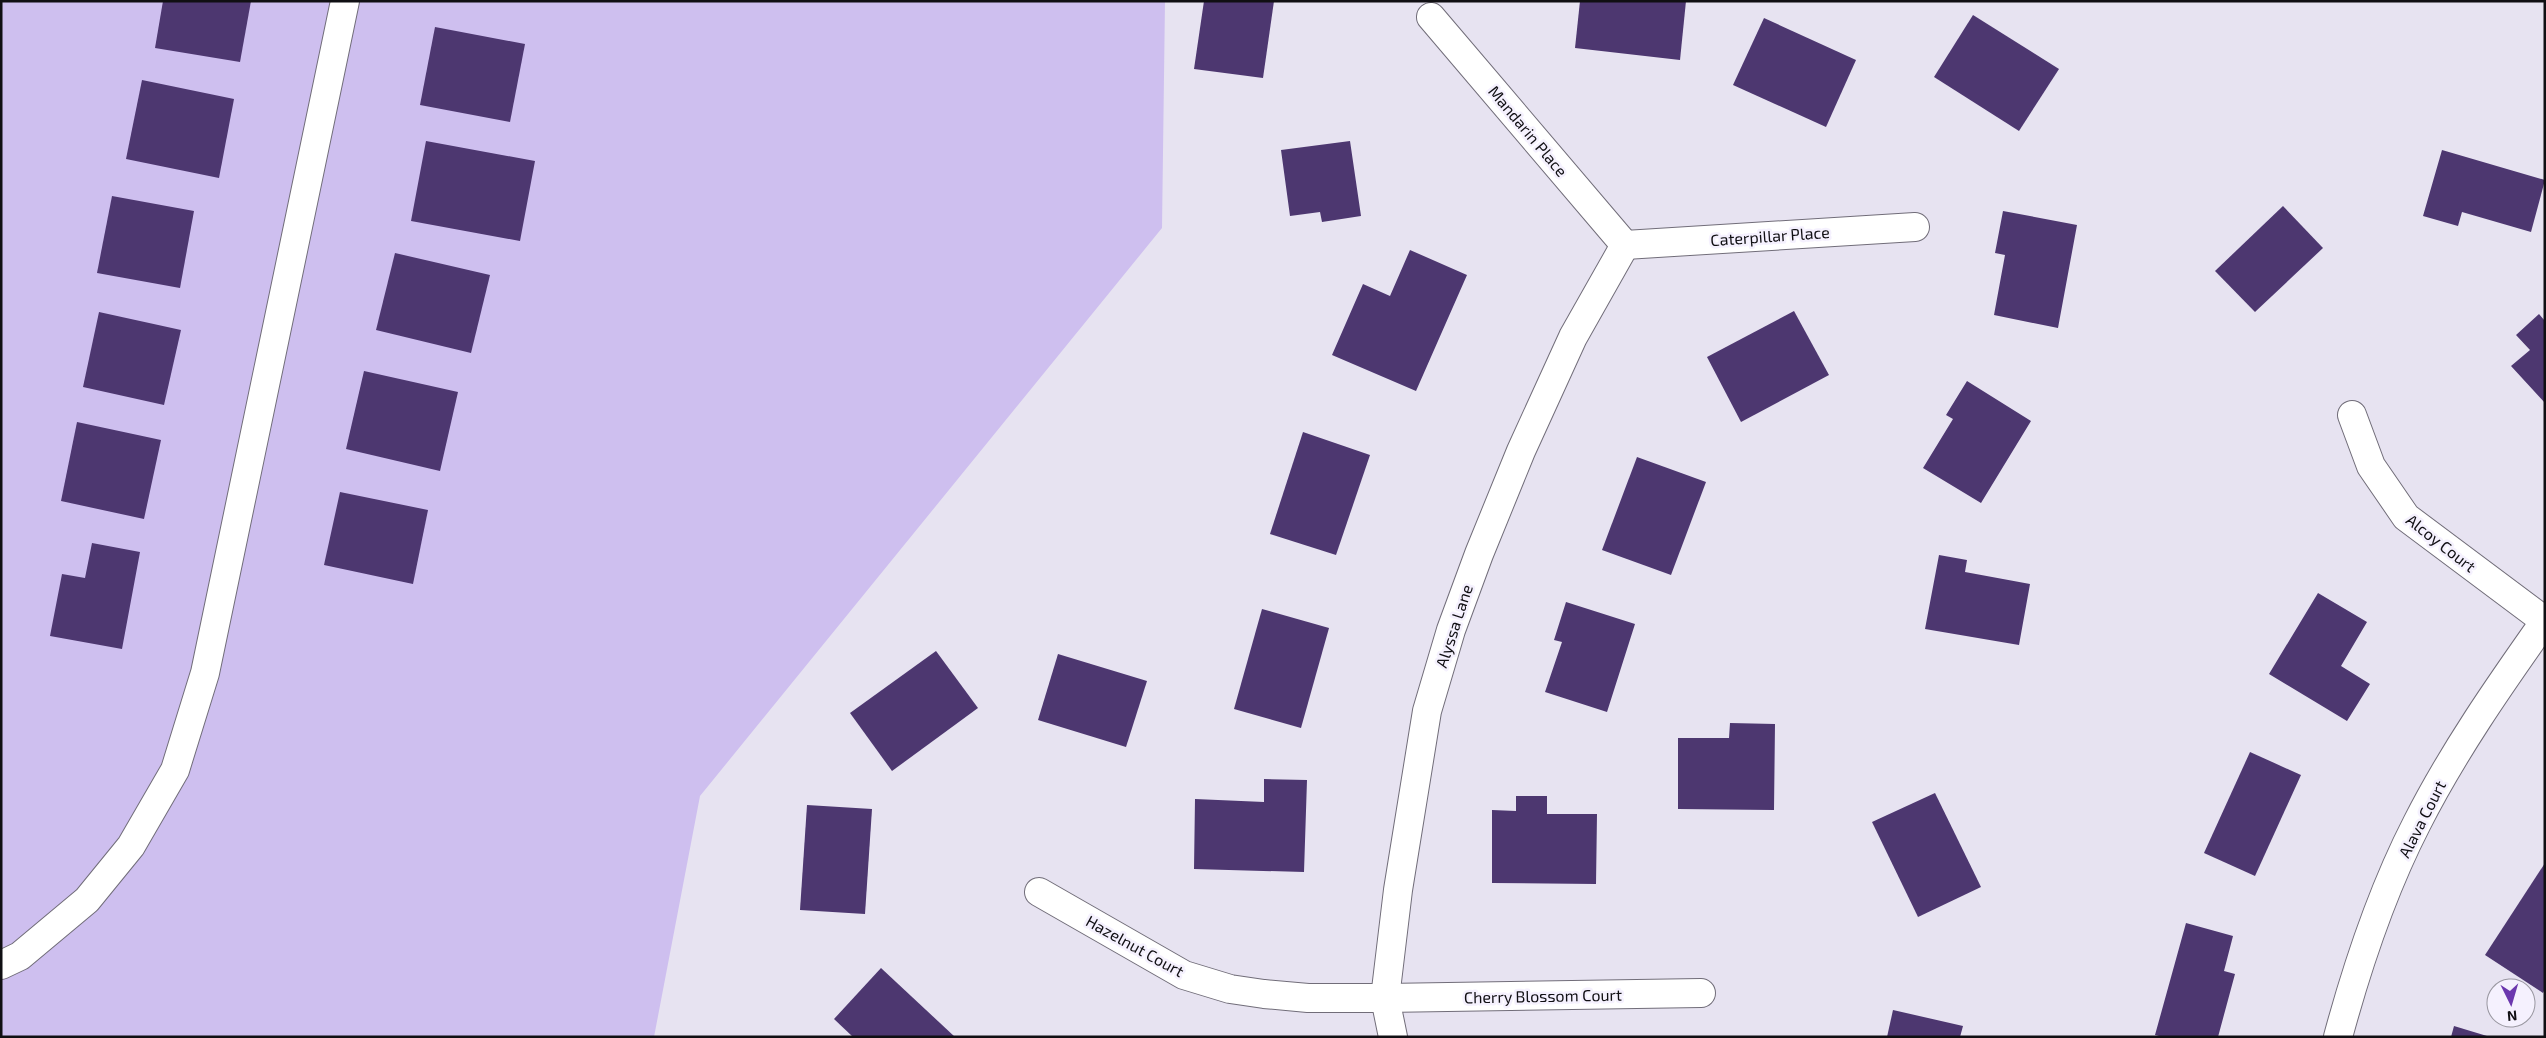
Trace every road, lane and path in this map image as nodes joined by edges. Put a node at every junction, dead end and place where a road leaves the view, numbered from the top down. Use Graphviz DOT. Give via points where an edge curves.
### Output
graph roads {
  1 [pos="346,1"];
  2 [pos="1431,17"];
  3 [pos="1915,227"];
  4 [pos="1625,245"];
  5 [pos="2352,414"];
  6 [pos="2545,621"];
  7 [pos="1040,892"];
  8 [pos="1,965"];
  9 [pos="1701,993"];
  10 [pos="1386,998"];
  11 [pos="1393,1037"];
  12 [pos="2338,1037"];
  1 -- 8 [label="street" via="205,674 175,770 131,846 87,900 20,956"];
  2 -- 4 [label="street, Mandarin Place"];
  3 -- 4 [label="street, Caterpillar Place"];
  4 -- 10 [label="street, Alyssa Lane" via="1573,337 1521,451 1478,554 1451,630 1427,712 1398,890"];
  5 -- 6 [label="street, Alcoy Court" via="2371,466 2406,517"];
  6 -- 12 [label="street, Alava Court" via="2469,732 2417,823 2377,913"];
  7 -- 10 [label="street, Hazelnut Court" via="1184,976 1264,994 1308,998"];
  9 -- 10 [label="street, Cherry Blossom Court"];
  10 -- 11 [label="street, Alyssa Lane"];
}
